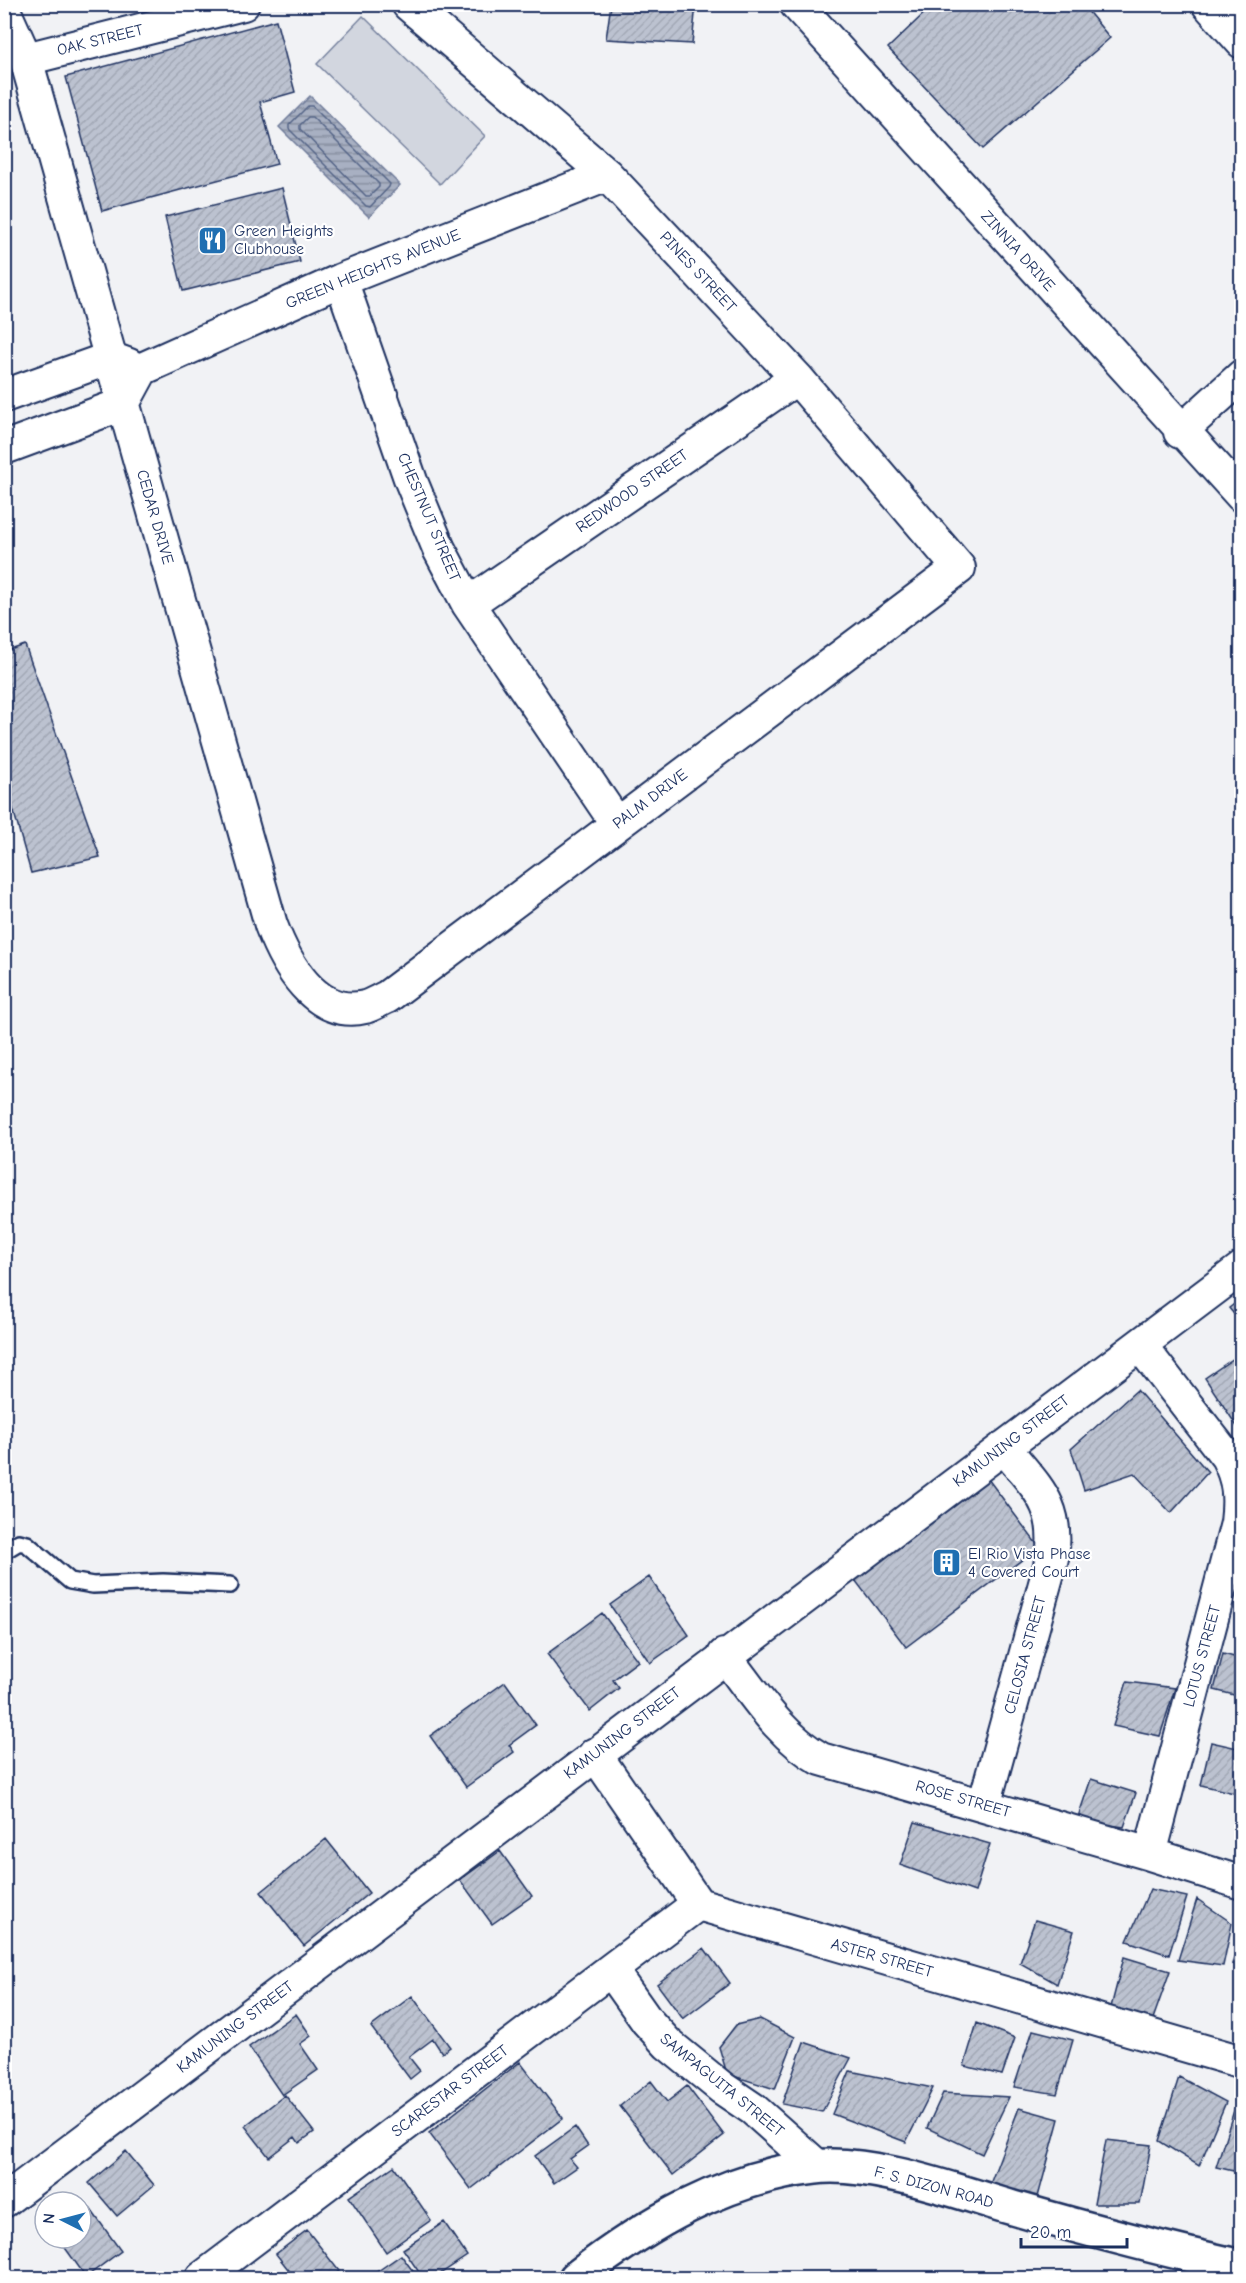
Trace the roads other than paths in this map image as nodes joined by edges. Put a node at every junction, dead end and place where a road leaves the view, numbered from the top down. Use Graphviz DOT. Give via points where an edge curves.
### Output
graph roads {
  1 [pos="243,4"];
  2 [pos="408,4"];
  3 [pos="796,4"];
  4 [pos="1218,8"];
  5 [pos="4,10"];
  6 [pos="1242,42"];
  7 [pos="26,59"];
  8 [pos="607,175"];
  9 [pos="341,280"];
  10 [pos="110,358"];
  11 [pos="142,369"];
  12 [pos="1242,376"];
  13 [pos="796,378"];
  14 [pos="4,396"];
  15 [pos="123,404"];
  16 [pos="1180,432"];
  17 [pos="4,448"];
  18 [pos="1242,496"];
  19 [pos="959,568"];
  20 [pos="468,604"];
  21 [pos="616,824"];
  22 [pos="333,1006"];
  23 [pos="1242,1268"];
  24 [pos="1140,1345"];
  25 [pos="1004,1447"];
  26 [pos="4,1551"];
  27 [pos="230,1585"];
  28 [pos="724,1655"];
  29 [pos="595,1754"];
  30 [pos="984,1805"];
  31 [pos="1150,1854"];
  32 [pos="1242,1883"];
  33 [pos="698,1904"];
  34 [pos="611,1970"];
  35 [pos="1242,2062"];
  36 [pos="817,2166"];
  37 [pos="4,2200"];
  38 [pos="1242,2267"];
  39 [pos="202,2278"];
  40 [pos="576,2278"];
  1 -- 7 [label="street, OAK STREET"];
  2 -- 8 [label="street, PINES STREET"];
  3 -- 16 [label="street, ZINNIA DRIVE"];
  4 -- 6 [label="street"];
  5 -- 7 [label="street, CEDAR DRIVE"];
  7 -- 10 [label="street, CEDAR DRIVE"];
  8 -- 9 [label="street, GREEN HEIGHTS AVENUE"];
  8 -- 13 [label="street, PINES STREET"];
  9 -- 11 [label="street, GREEN HEIGHTS AVENUE"];
  9 -- 20 [label="street, CHESTNUT STREET" via="411,481 439,549"];
  10 -- 11 [label="street"];
  10 -- 14 [label="street"];
  10 -- 15 [label="street, CEDAR DRIVE"];
  11 -- 15 [label="street"];
  12 -- 16 [label="street"];
  13 -- 19 [label="street, PINES STREET"];
  13 -- 20 [label="street, REDWOOD STREET"];
  15 -- 17 [label="street"];
  15 -- 22 [label="street, CEDAR DRIVE" via="271,925 282,954 304,986"];
  16 -- 18 [label="street, ZINNIA DRIVE"];
  19 -- 21 [label="street, PALM DRIVE"];
  20 -- 21 [label="street, CHESTNUT STREET"];
  21 -- 22 [label="street, PALM DRIVE" via="387,998 364,1007"];
  23 -- 24 [label="street, KAMUNING STREET"];
  24 -- 25 [label="street, KAMUNING STREET"];
  24 -- 31 [label="street, LOTUS STREET" via="1227,1457 1237,1476 1240,1498 1237,1523"];
  25 -- 28 [label="street, KAMUNING STREET"];
  25 -- 30 [label="street, CELOSIA STREET" via="1046,1501 1055,1535"];
  26 -- 27 [label="lane" via="19,1542 27,1544 70,1581 93,1585"];
  28 -- 29 [label="street, KAMUNING STREET"];
  28 -- 30 [label="street, ROSE STREET" via="786,1734 803,1749 821,1759"];
  29 -- 33 [label="street"];
  29 -- 37 [label="street, KAMUNING STREET"];
  30 -- 31 [label="street, ROSE STREET"];
  31 -- 32 [label="street, ROSE STREET"];
  33 -- 34 [label="street, SCARESTAR STREET"];
  33 -- 35 [label="street, ASTER STREET"];
  34 -- 36 [label="street, SAMPAGUITA STREET" via="647,2022 668,2044 775,2127"];
  34 -- 39 [label="street, SCARESTAR STREET"];
  36 -- 38 [label="main road, F. S. DIZON ROAD" via="871,2170 920,2181 1136,2244"];
  36 -- 40 [label="main road, F. S. DIZON ROAD" via="768,2174 693,2202 610,2252"];
}
